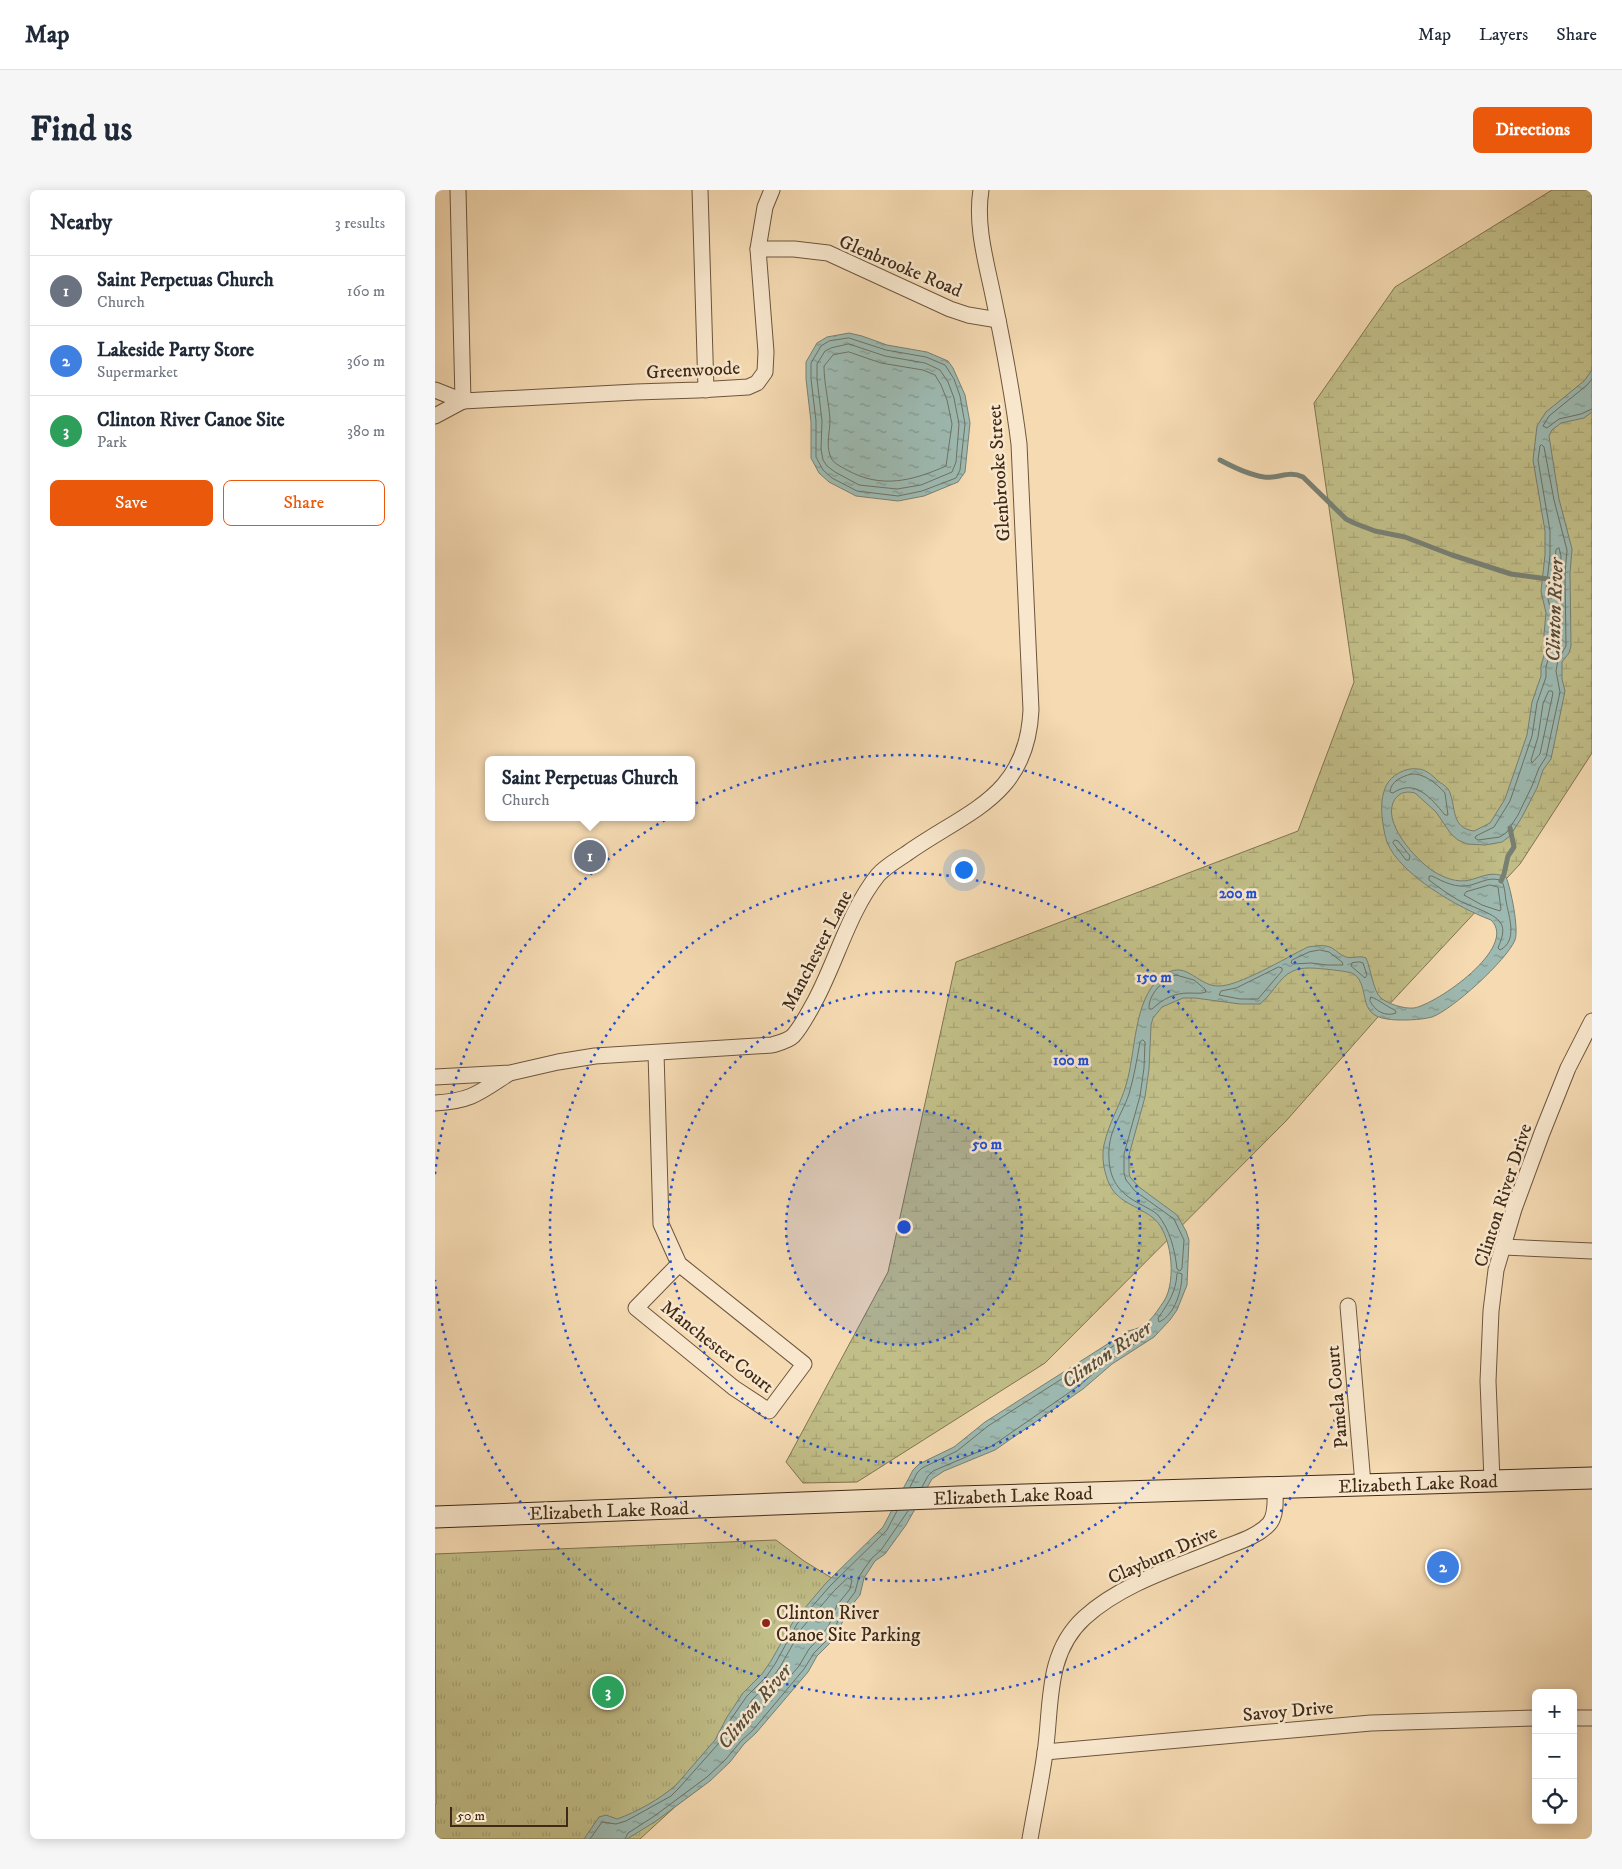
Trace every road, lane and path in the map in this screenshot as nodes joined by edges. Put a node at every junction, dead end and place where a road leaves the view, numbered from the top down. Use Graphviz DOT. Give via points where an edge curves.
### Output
graph roads {
  1 [pos="458,190"];
  2 [pos="700,190"];
  3 [pos="772,190"];
  4 [pos="981,190"];
  5 [pos="758,249"];
  6 [pos="998,320"];
  7 [pos="435,390"];
  8 [pos="706,390"];
  9 [pos="463,401"];
  10 [pos="435,416"];
  11 [pos="1023,756"];
  12 [pos="1592,1021"];
  13 [pos="1588,1037"];
  14 [pos="656,1053"];
  15 [pos="510,1074"];
  16 [pos="435,1077"];
  17 [pos="435,1103"];
  18 [pos="1503,1247"];
  19 [pos="1592,1251"];
  20 [pos="679,1264"];
  21 [pos="1348,1306"];
  22 [pos="1592,1478"];
  23 [pos="1492,1480"];
  24 [pos="1363,1484"];
  25 [pos="1275,1487"];
  26 [pos="435,1517"];
  27 [pos="1532,1718"];
  28 [pos="1577,1718"];
  29 [pos="1592,1718"];
  30 [pos="1045,1752"];
  31 [pos="1030,1839"];
  1 -- 9 [label="street"];
  2 -- 8 [label="street"];
  3 -- 5 [label="street, Greenwoode" via="765,207"];
  4 -- 6 [label="street, Glenbrooke Street" via="978,208"];
  5 -- 6 [label="street, Glenbrooke Road" via="794,249 828,254 951,309"];
  5 -- 8 [label="street, Greenwoode" via="767,352 765,372 757,383 748,387"];
  6 -- 11 [label="street, Glenbrooke Street" via="1019,444 1031,710"];
  7 -- 9 [label="street, Greenwoode"];
  8 -- 9 [label="street, Greenwoode"];
  9 -- 10 [label="street, Greenwoode"];
  11 -- 14 [label="street, Manchester Lane" via="1006,783 986,802 879,873 851,922 819,994 792,1038 772,1045"];
  12 -- 13 [label="street, Clinton River Drive"];
  13 -- 18 [label="street, Clinton River Drive" via="1568,1068 1514,1209"];
  14 -- 15 [label="street, Manchester Lane" via="595,1056"];
  14 -- 20 [label="street, Manchester Court" via="661,1224"];
  15 -- 16 [label="street, Manchester Lane"];
  15 -- 17 [label="street, Manchester Lane" via="473,1097"];
  18 -- 19 [label="street"];
  18 -- 23 [label="street, Clinton River Drive" via="1496,1270 1491,1311 1488,1381"];
  20 -- 20 [label="street, Manchester Court" via="804,1364 769,1411 734,1388 636,1308"];
  21 -- 24 [label="street, Pamela Court"];
  22 -- 23 [label="street, Elizabeth Lake Road"];
  23 -- 24 [label="street, Elizabeth Lake Road"];
  24 -- 25 [label="street, Elizabeth Lake Road"];
  25 -- 26 [label="street, Elizabeth Lake Road"];
  25 -- 30 [label="street, Clayburn Drive" via="1271,1522 1253,1537 1120,1592 1084,1618 1064,1643 1055,1663"];
  27 -- 30 [label="street, Savoy Drive" via="1371,1723"];
  28 -- 29 [label="street"];
  30 -- 31 [label="street, Clayburn Drive"];
}
